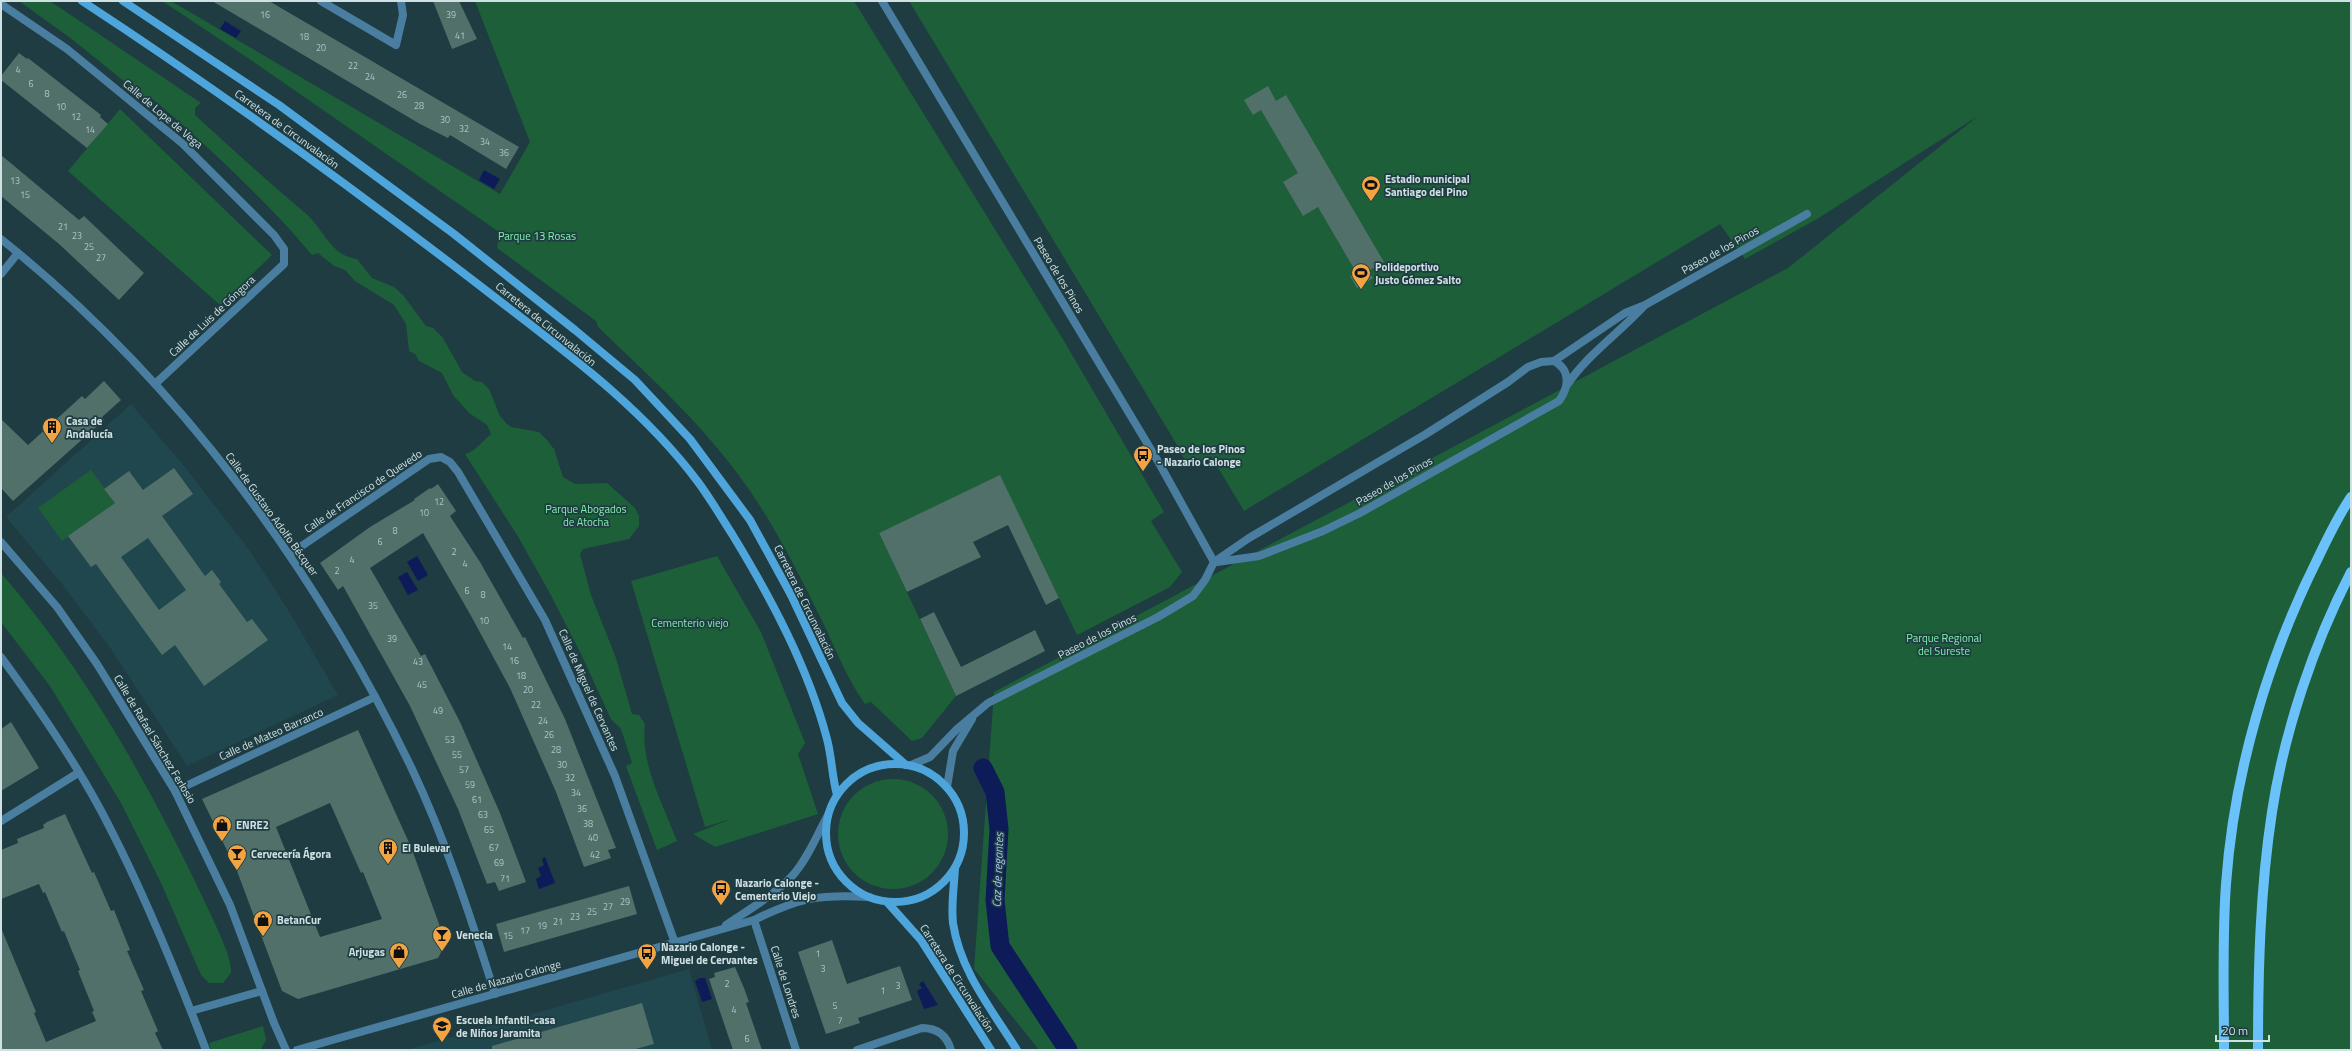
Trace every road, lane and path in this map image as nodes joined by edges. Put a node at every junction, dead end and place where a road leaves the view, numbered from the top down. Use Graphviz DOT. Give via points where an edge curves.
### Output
graph roads {
  1 [pos="82,1"];
  2 [pos="123,1"];
  3 [pos="321,1"];
  4 [pos="401,1"];
  5 [pos="882,1"];
  6 [pos="1,4"];
  7 [pos="1807,214"];
  8 [pos="1,239"];
  9 [pos="18,253"];
  10 [pos="284,264"];
  11 [pos="1,274"];
  12 [pos="1645,305"];
  13 [pos="1554,361"];
  14 [pos="154,384"];
  15 [pos="1567,385"];
  16 [pos="450,462"];
  17 [pos="2351,496"];
  18 [pos="1,542"];
  19 [pos="290,554"];
  20 [pos="1214,562"];
  21 [pos="2351,572"];
  22 [pos="1,656"];
  23 [pos="375,698"];
  24 [pos="975,713"];
  25 [pos="909,765"];
  26 [pos="78,773"];
  27 [pos="947,787"];
  28 [pos="175,791"];
  29 [pos="836,795"];
  30 [pos="828,815"];
  31 [pos="1,821"];
  32 [pos="955,868"];
  33 [pos="869,897"];
  34 [pos="887,902"];
  35 [pos="754,920"];
  36 [pos="721,928"];
  37 [pos="675,943"];
  38 [pos="262,991"];
  39 [pos="495,994"];
  40 [pos="191,1011"];
  41 [pos="206,1050"];
  42 [pos="286,1050"];
  43 [pos="297,1050"];
  44 [pos="796,1050"];
  45 [pos="857,1050"];
  46 [pos="951,1050"];
  47 [pos="991,1050"];
  48 [pos="1017,1050"];
  49 [pos="2224,1050"];
  50 [pos="2258,1050"];
  1 -- 29 [label="main road, Carretera de Circunvalación" via="174,62 398,223 559,347 663,438 700,484 750,563 774,608 803,669 828,741"];
  2 -- 25 [label="main road, Carretera de Circunvalación" via="279,104 454,234 635,380 690,439 750,520 791,595 842,703 858,723"];
  3 -- 4 [label="street" via="396,45 403,15"];
  5 -- 20 [label="street, Paseo de los Pinos" via="1159,463"];
  6 -- 10 [label="street, Calle de Lope de Vega" via="67,49 183,144 274,235 284,249"];
  7 -- 12 [label="street, Paseo de los Pinos"];
  8 -- 9 [label="street, Calle de Gustavo Adolfo Bécquer"];
  9 -- 11 [label="street"];
  9 -- 14 [label="street, Calle de Gustavo Adolfo Bécquer" via="74,301"];
  10 -- 14 [label="street, Calle de Luis de Góngora"];
  12 -- 13 [label="street, Paseo de los Pinos" via="1625,313"];
  12 -- 15 [label="street, Paseo de los Pinos" via="1586,361"];
  13 -- 15 [label="street" via="1562,364 1566,372"];
  13 -- 20 [label="street, Paseo de los Pinos" via="1528,367 1432,430 1249,538"];
  14 -- 19 [label="street, Calle de Gustavo Adolfo Bécquer" via="220,461"];
  15 -- 20 [label="street, Paseo de los Pinos" via="1559,401 1360,514 1259,556"];
  16 -- 19 [label="street, Calle de Francisco de Quevedo" via="440,457 429,459"];
  16 -- 37 [label="street, Calle de Miguel de Cervantes" via="483,512 545,620 615,776"];
  17 -- 49 [label="main road" via="2300,594 2269,678 2248,746 2236,807 2226,884"];
  18 -- 28 [label="street, Calle de Rafael Sánchez Ferlosio" via="57,607 97,664"];
  19 -- 23 [label="street, Calle de Gustavo Adolfo Bécquer" via="336,626"];
  20 -- 24 [label="street, Paseo de los Pinos" via="1193,596 1158,617 988,703"];
  21 -- 50 [label="main road" via="2332,608 2305,685 2284,752 2272,811 2264,886"];
  22 -- 26 [label="street"];
  23 -- 28 [label="street, Calle de Mateo Barranco"];
  23 -- 39 [label="street, Calle de Gustavo Adolfo Bécquer" via="412,770 434,822"];
  24 -- 25 [label="street, Paseo de los Pinos" via="930,756"];
  24 -- 27 [label="street, Paseo de los Pinos" via="953,751"];
  25 -- 27 [label="main road" via="931,774"];
  25 -- 29 [label="main road" via="894,763 861,772 847,782"];
  26 -- 31 [label="street"];
  26 -- 40 [label="street" via="110,827 157,924"];
  27 -- 32 [label="main road" via="959,805 964,826 961,855"];
  28 -- 38 [label="street, Calle de Rafael Sánchez Ferlosio" via="230,905"];
  29 -- 30 [label="main road"];
  30 -- 33 [label="main road" via="826,829 830,857 845,881"];
  30 -- 36 [label="street, Calle de Nazario Calonge" via="811,848 792,876"];
  32 -- 34 [label="main road" via="942,884 926,895 907,901"];
  32 -- 48 [label="main road, Carretera de Circunvalación" via="953,917 959,949 968,973"];
  33 -- 34 [label="main road"];
  33 -- 35 [label="street, Calle de Nazario Calonge" via="838,895 811,898 787,904"];
  34 -- 47 [label="main road, Carretera de Circunvalación" via="921,940"];
  35 -- 36 [label="street, Calle de Nazario Calonge"];
  35 -- 44 [label="street, Calle de Londres"];
  36 -- 37 [label="street, Calle de Nazario Calonge"];
  37 -- 39 [label="street, Calle de Nazario Calonge"];
  38 -- 40 [label="street"];
  38 -- 42 [label="street, Calle de Rafael Sánchez Ferlosio"];
  39 -- 43 [label="street, Calle de Nazario Calonge"];
  40 -- 41 [label="street"];
  45 -- 46 [label="street" via="922,1028 932,1028 943,1035"];
}
